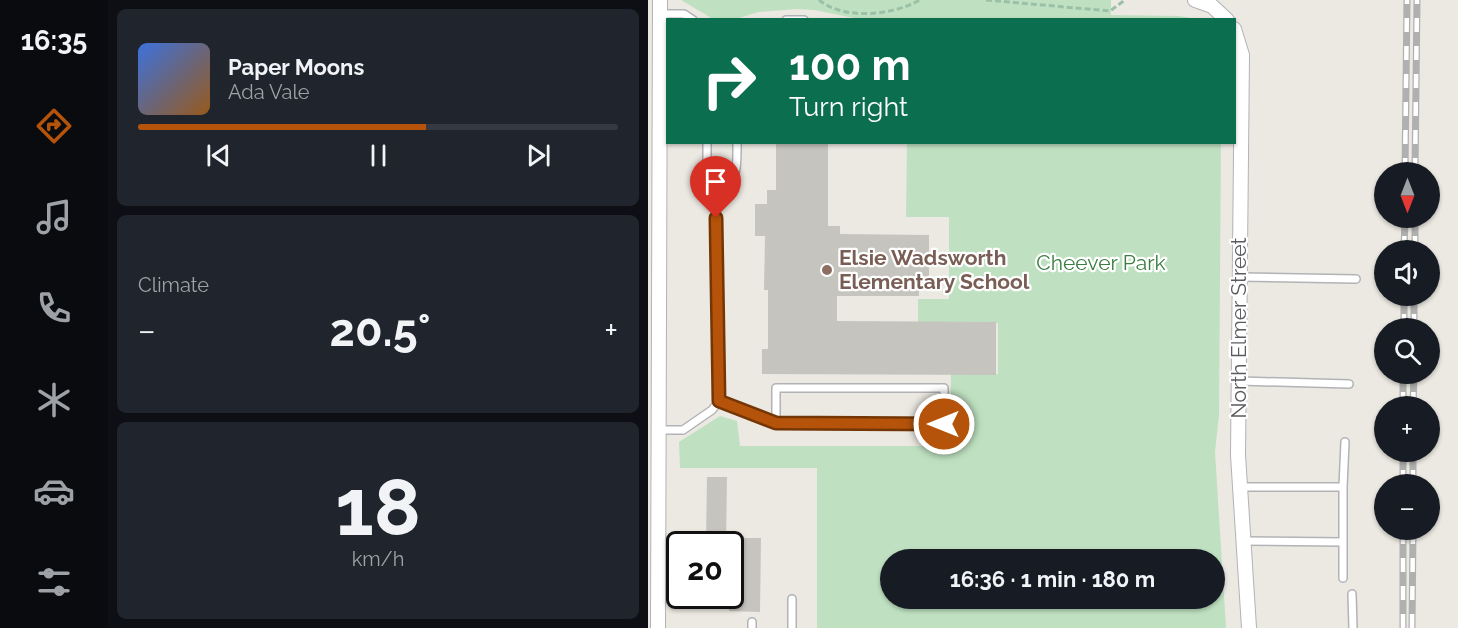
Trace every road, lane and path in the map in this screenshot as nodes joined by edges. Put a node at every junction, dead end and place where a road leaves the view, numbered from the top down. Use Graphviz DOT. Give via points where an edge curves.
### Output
graph roads {
  1 [pos="819,0"];
  2 [pos="920,0"];
  3 [pos="986,0"];
  4 [pos="1125,0"];
  5 [pos="1195,0"];
  6 [pos="660,7"];
  7 [pos="690,18"];
  8 [pos="1225,18"];
  9 [pos="1236,36"];
  10 [pos="708,144"];
  11 [pos="737,144"];
  12 [pos="716,196"];
  13 [pos="653,230"];
  14 [pos="1240,277"];
  15 [pos="1356,279"];
  16 [pos="1239,381"];
  17 [pos="1349,384"];
  18 [pos="719,401"];
  19 [pos="776,423"];
  20 [pos="658,430"];
  21 [pos="1345,442"];
  22 [pos="1240,487"];
  23 [pos="1343,487"];
  24 [pos="1244,541"];
  25 [pos="1343,542"];
  26 [pos="1343,578"];
  27 [pos="1352,594"];
  28 [pos="792,599"];
  29 [pos="658,628"];
  30 [pos="792,628"];
  31 [pos="1249,628"];
  32 [pos="1353,628"];
  1 -- 2 [label="path" via="836,10 862,13 902,8"];
  3 -- 4 [label="path" via="1110,11"];
  5 -- 8 [label="street" via="1212,6"];
  6 -- 7 [label="lane"];
  6 -- 13 [label="street"];
  9 -- 14 [label="street, North Elmer Street" via="1242,55"];
  10 -- 12 [label="lane" via="708,173"];
  11 -- 12 [label="lane" via="736,174"];
  12 -- 18 [label="lane"];
  13 -- 20 [label="street"];
  14 -- 15 [label="lane"];
  14 -- 16 [label="street, North Elmer Street"];
  16 -- 17 [label="lane"];
  16 -- 22 [label="street, North Elmer Street"];
  18 -- 19 [label="lane"];
  18 -- 20 [label="lane" via="683,430"];
  19 -- 19 [label="lane" via="944,424 944,388 776,388"];
  20 -- 29 [label="street"];
  21 -- 23 [label="lane"];
  22 -- 23 [label="lane"];
  22 -- 24 [label="street, North Elmer Street"];
  23 -- 25 [label="lane"];
  24 -- 25 [label="lane"];
  24 -- 31 [label="street, North Elmer Street"];
  25 -- 26 [label="lane"];
  27 -- 32 [label="lane"];
  28 -- 30 [label="lane"];
}
